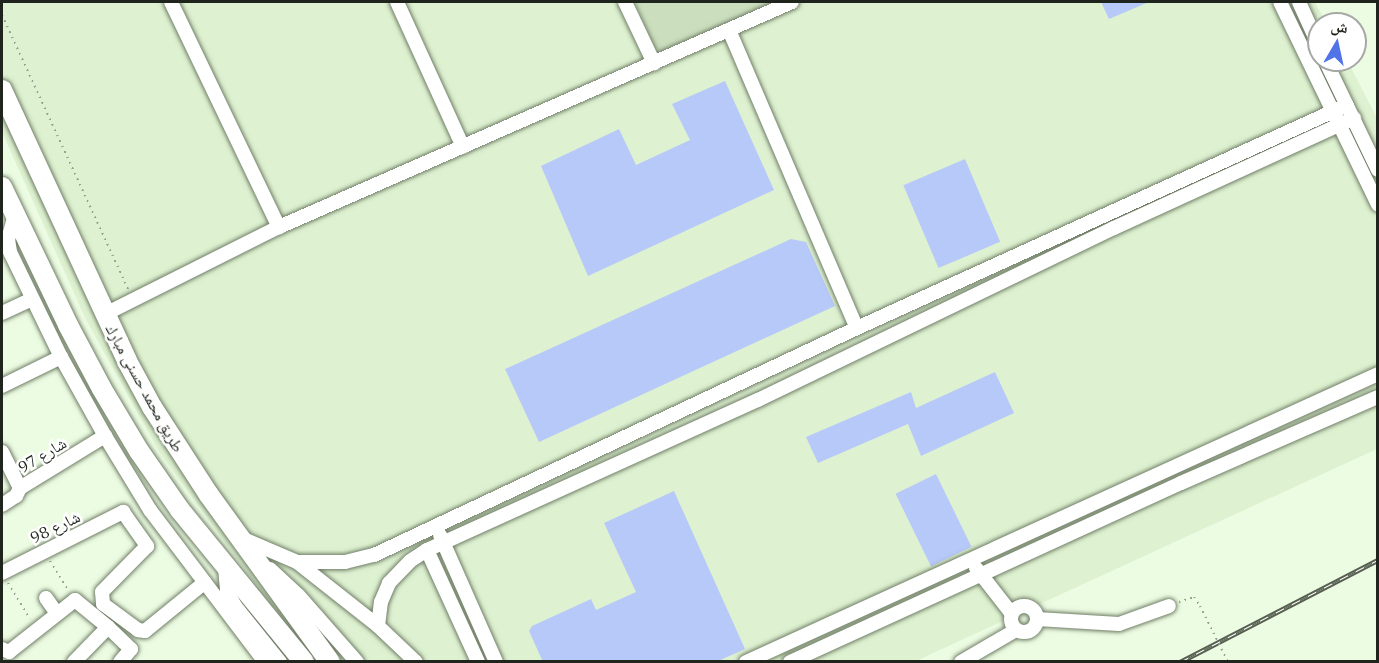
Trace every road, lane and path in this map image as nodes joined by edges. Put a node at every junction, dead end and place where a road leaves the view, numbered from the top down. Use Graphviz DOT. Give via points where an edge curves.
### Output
graph roads {
  1 [pos="171,2"];
  2 [pos="397,2"];
  3 [pos="626,2"];
  4 [pos="792,2"];
  5 [pos="1280,2"];
  6 [pos="1299,2"];
  7 [pos="2,15"];
  8 [pos="1307,20"];
  9 [pos="729,30"];
  10 [pos="654,63"];
  11 [pos="1331,72"];
  12 [pos="2,90"];
  13 [pos="1347,105"];
  14 [pos="1333,111"];
  15 [pos="1354,118"];
  16 [pos="1339,124"];
  17 [pos="463,147"];
  18 [pos="1377,170"];
  19 [pos="2,189"];
  20 [pos="1377,205"];
  21 [pos="15,215"];
  22 [pos="279,228"];
  23 [pos="32,299"];
  24 [pos="133,300"];
  25 [pos="913,302"];
  26 [pos="2,314"];
  27 [pos="105,314"];
  28 [pos="922,321"];
  29 [pos="857,328"];
  30 [pos="61,357"];
  31 [pos="1377,374"];
  32 [pos="747,379"];
  33 [pos="2,386"];
  34 [pos="1340,391"];
  35 [pos="1377,397"];
  36 [pos="758,399"];
  37 [pos="1350,409"];
  38 [pos="640,430"];
  39 [pos="105,436"];
  40 [pos="650,449"];
  41 [pos="2,452"];
  42 [pos="1133,485"];
  43 [pos="20,488"];
  44 [pos="1141,501"];
  45 [pos="2,505"];
  46 [pos="436,526"];
  47 [pos="239,537"];
  48 [pos="443,543"];
  49 [pos="427,550"];
  50 [pos="44,551"];
  51 [pos="252,555"];
  52 [pos="969,559"];
  53 [pos="297,562"];
  54 [pos="225,567"];
  55 [pos="980,574"];
  56 [pos="4,578"];
  57 [pos="205,582"];
  58 [pos="46,598"];
  59 [pos="75,600"];
  60 [pos="1169,606"];
  61 [pos="57,614"];
  62 [pos="1012,614"];
  63 [pos="1037,619"];
  64 [pos="378,626"];
  65 [pos="108,627"];
  66 [pos="37,630"];
  67 [pos="1016,630"];
  68 [pos="4,654"];
  69 [pos="74,662"];
  70 [pos="120,662"];
  71 [pos="265,662"];
  72 [pos="280,662"];
  73 [pos="304,662"];
  74 [pos="330,662"];
  75 [pos="357,662"];
  76 [pos="416,662"];
  77 [pos="478,662"];
  78 [pos="496,662"];
  79 [pos="746,662"];
  80 [pos="790,662"];
  81 [pos="961,662"];
  82 [pos="1228,662"];
  1 -- 22 [label="street"];
  2 -- 17 [label="street"];
  3 -- 10 [label="street"];
  4 -- 9 [label="street"];
  5 -- 14 [label="street"];
  6 -- 8 [label="street"];
  7 -- 24 [label="path"];
  9 -- 10 [label="street"];
  9 -- 29 [label="street"];
  10 -- 17 [label="street"];
  11 -- 13 [label="street"];
  12 -- 27 [label="highway, طريق محمد حسنى مبارك"];
  13 -- 14 [label="street"];
  13 -- 15 [label="street"];
  14 -- 16 [label="street"];
  14 -- 25 [label="street"];
  15 -- 16 [label="street"];
  15 -- 18 [label="street"];
  16 -- 20 [label="street"];
  16 -- 28 [label="street"];
  17 -- 22 [label="street"];
  19 -- 21 [label="highway, طريق محمد حسنى مبارك"];
  21 -- 23 [label="street" via="10,227 10,252"];
  21 -- 54 [label="highway, طريق محمد حسنى مبارك" via="107,398 180,510"];
  22 -- 24 [label="street"];
  23 -- 26 [label="street"];
  23 -- 30 [label="street"];
  24 -- 27 [label="street"];
  25 -- 28 [label="street"];
  25 -- 29 [label="street"];
  27 -- 47 [label="highway, طريق محمد حسنى مبارك" via="152,407"];
  28 -- 36 [label="street"];
  29 -- 32 [label="street"];
  30 -- 33 [label="street"];
  30 -- 39 [label="street"];
  31 -- 34 [label="street"];
  32 -- 36 [label="street"];
  32 -- 38 [label="street"];
  34 -- 37 [label="street"];
  34 -- 42 [label="street"];
  35 -- 37 [label="street"];
  36 -- 40 [label="street"];
  37 -- 44 [label="street"];
  38 -- 40 [label="street"];
  38 -- 46 [label="street"];
  39 -- 43 [label="street, شارع 97"];
  39 -- 57 [label="street" via="150,510"];
  40 -- 48 [label="street"];
  41 -- 43 [label="street"];
  42 -- 44 [label="street"];
  42 -- 52 [label="street"];
  43 -- 45 [label="street, شارع 97" via="16,496"];
  44 -- 55 [label="street"];
  46 -- 48 [label="street"];
  46 -- 53 [label="street" via="362,558"];
  47 -- 51 [label="highway, طريق محمد حسنى مبارك"];
  47 -- 53 [label="street"];
  48 -- 49 [label="street"];
  48 -- 78 [label="street"];
  49 -- 64 [label="street" via="389,583 381,602"];
  49 -- 77 [label="street"];
  50 -- 56 [label="street, شارع 98"];
  50 -- 57 [label="street, شارع 98" via="123,512 147,546 102,592 103,604 138,630 145,631"];
  50 -- 59 [label="path"];
  51 -- 74 [label="highway, طريق محمد حسنى مبارك"];
  51 -- 75 [label="street" via="298,595"];
  52 -- 55 [label="street"];
  52 -- 79 [label="street"];
  53 -- 64 [label="street"];
  54 -- 72 [label="street" via="227,591 235,606"];
  54 -- 73 [label="highway, طريق محمد حسنى مبارك"];
  55 -- 62 [label="street"];
  55 -- 80 [label="street"];
  56 -- 66 [label="path"];
  57 -- 71 [label="street"];
  58 -- 61 [label="street"];
  59 -- 61 [label="street"];
  59 -- 65 [label="street"];
  60 -- 63 [label="street" via="1119,624"];
  60 -- 82 [label="path, bridge" via="1194,597"];
  61 -- 66 [label="street"];
  62 -- 63 [label="street" via="1017,608 1028,607"];
  62 -- 67 [label="street" via="1011,623"];
  63 -- 67 [label="street" via="1028,632"];
  64 -- 76 [label="street"];
  65 -- 69 [label="street"];
  65 -- 70 [label="street" via="130,649"];
  66 -- 68 [label="street"];
  67 -- 81 [label="street"];
}
